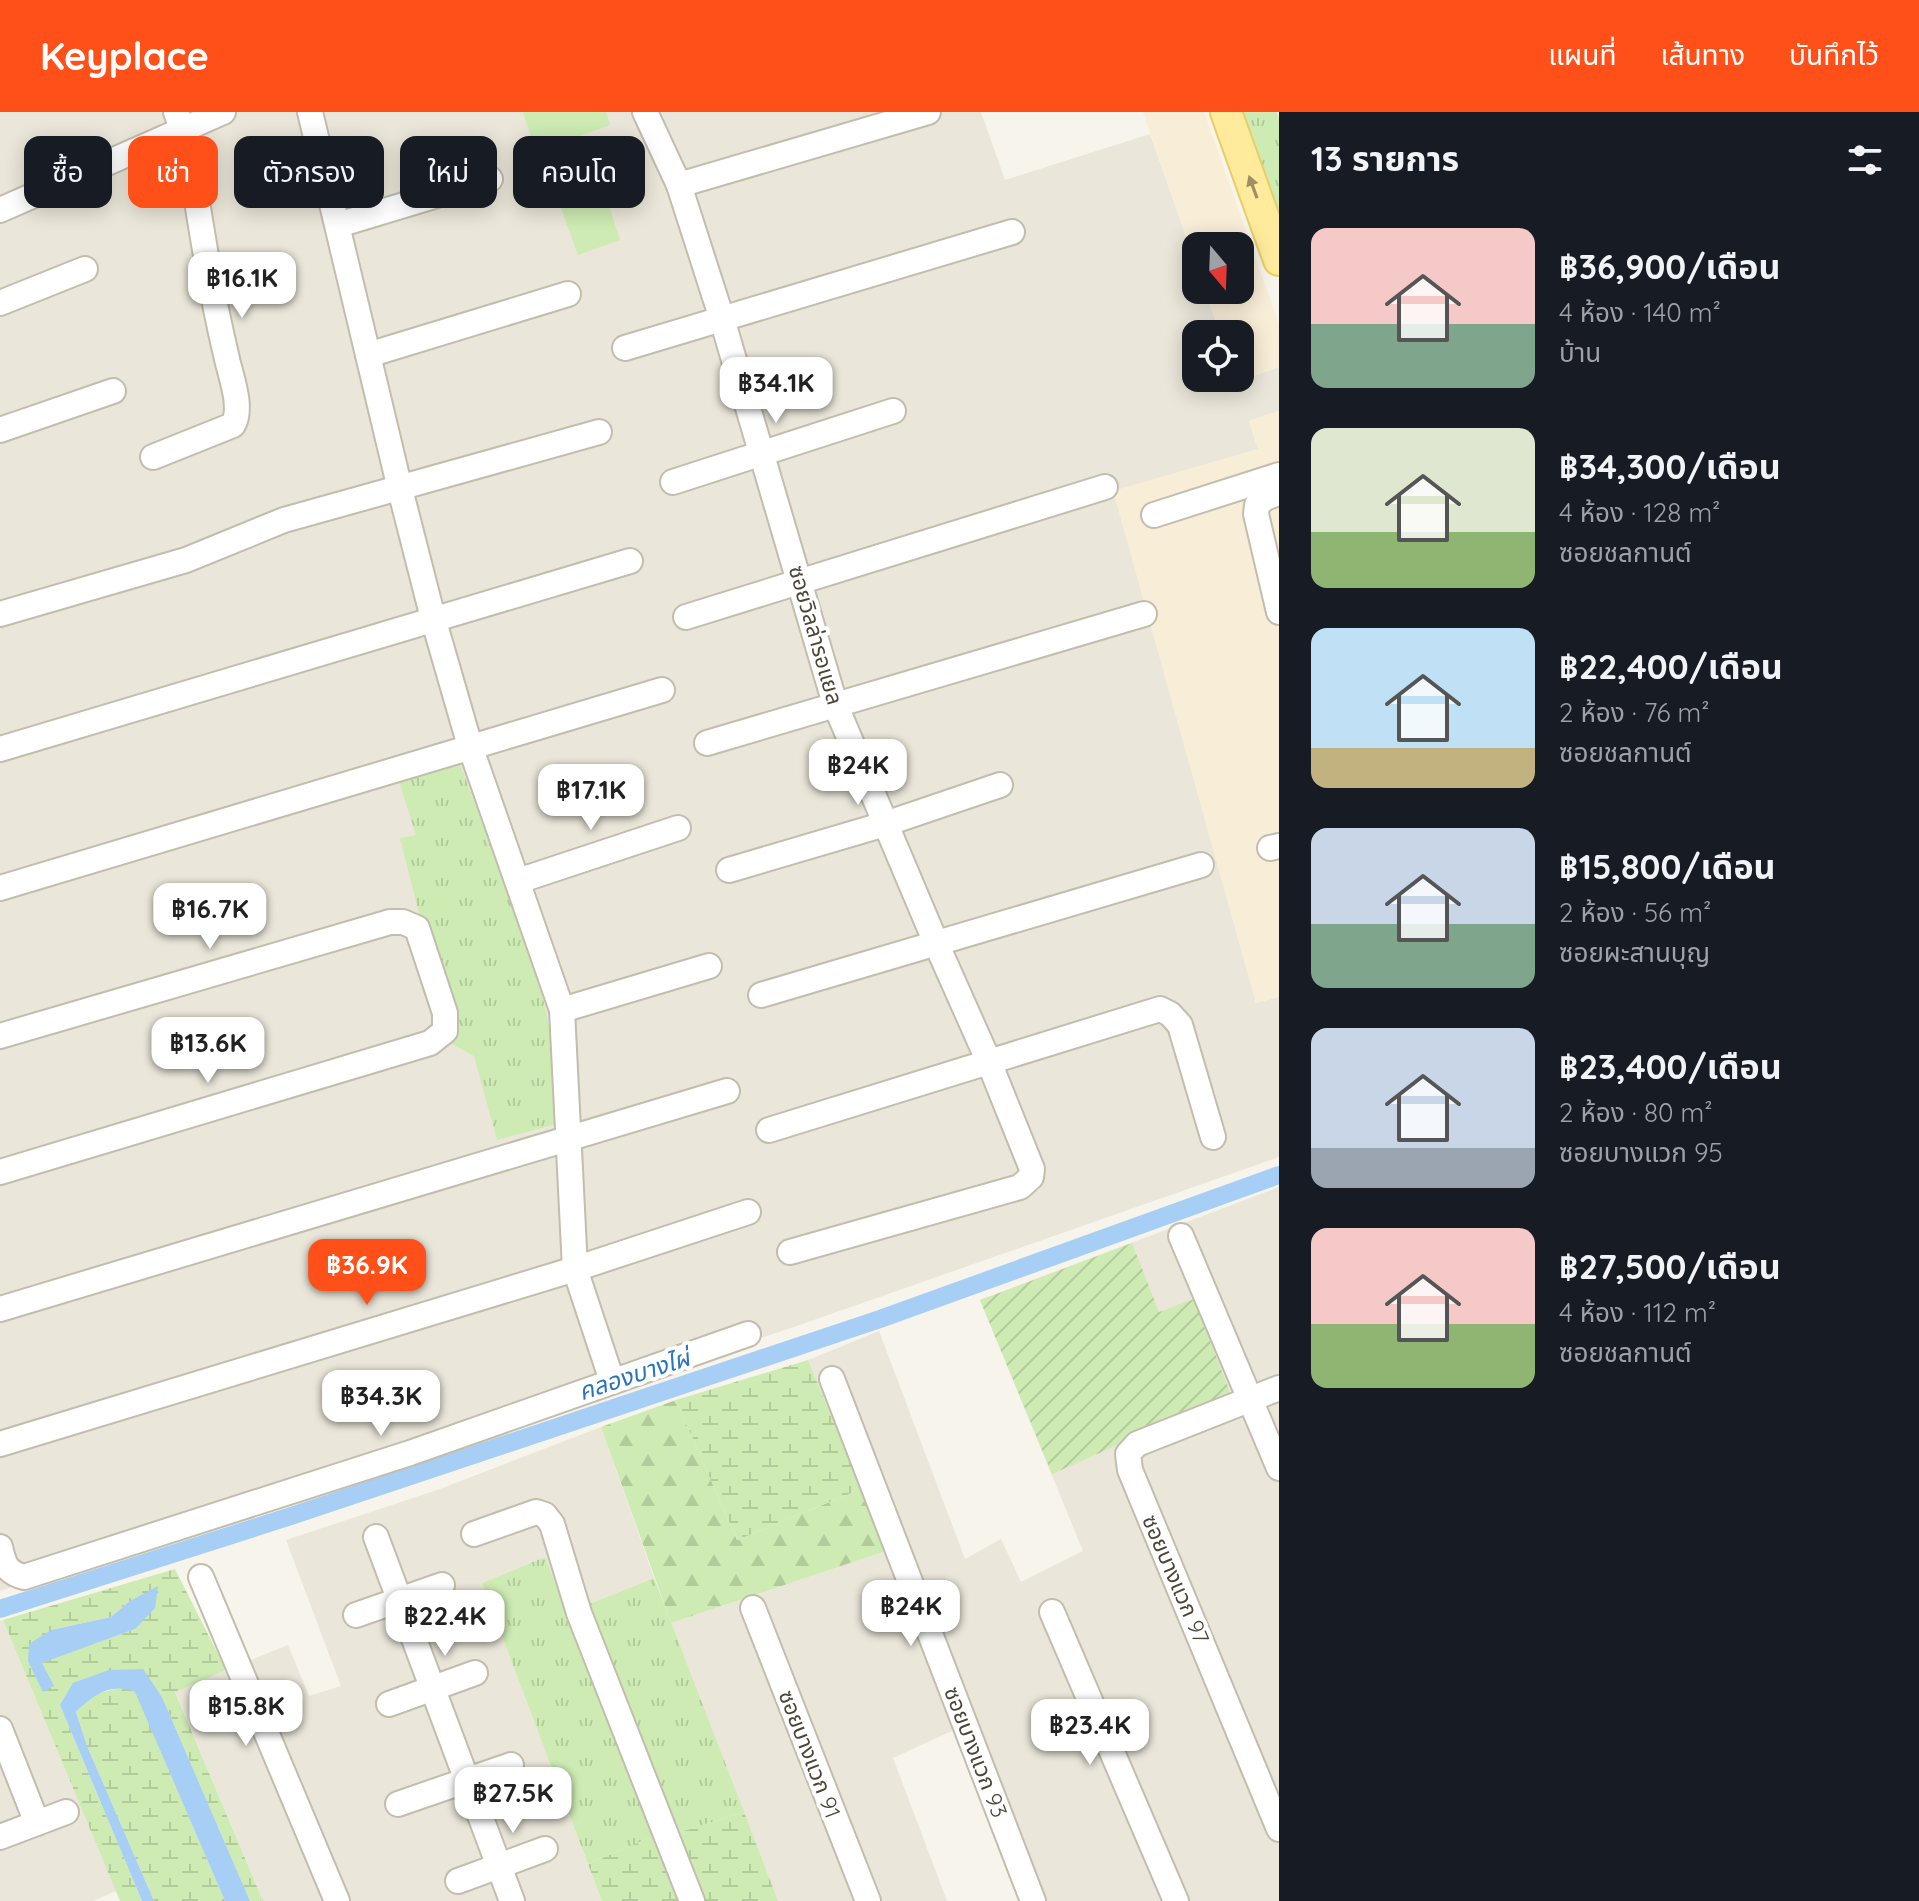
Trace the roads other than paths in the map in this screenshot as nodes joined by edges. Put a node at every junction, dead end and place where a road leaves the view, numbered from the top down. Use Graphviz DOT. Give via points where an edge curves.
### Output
graph roads {
  1 [pos="223,112"];
  2 [pos="310,112"];
  3 [pos="645,112"];
  4 [pos="928,112"];
  5 [pos="1226,112"];
  6 [pos="179,121"];
  7 [pos="679,185"];
  8 [pos="400,206"];
  9 [pos="0,210"];
  10 [pos="338,225"];
  11 [pos="1012,232"];
  12 [pos="1279,260"];
  13 [pos="85,269"];
  14 [pos="568,294"];
  15 [pos="0,303"];
  16 [pos="722,319"];
  17 [pos="625,348"];
  18 [pos="368,355"];
  19 [pos="113,391"];
  20 [pos="893,411"];
  21 [pos="0,430"];
  22 [pos="599,432"];
  23 [pos="763,455"];
  24 [pos="153,457"];
  25 [pos="1279,475"];
  26 [pos="673,482"];
  27 [pos="1105,487"];
  28 [pos="400,489"];
  29 [pos="1279,493"];
  30 [pos="1154,515"];
  31 [pos="630,561"];
  32 [pos="800,580"];
  33 [pos="1279,612"];
  34 [pos="0,614"];
  35 [pos="1144,614"];
  36 [pos="686,617"];
  37 [pos="433,618"];
  38 [pos="662,690"];
  39 [pos="835,704"];
  40 [pos="707,743"];
  41 [pos="470,746"];
  42 [pos="0,749"];
  43 [pos="1000,785"];
  44 [pos="885,824"];
  45 [pos="678,828"];
  46 [pos="1201,865"];
  47 [pos="729,870"];
  48 [pos="518,881"];
  49 [pos="0,888"];
  50 [pos="936,943"];
  51 [pos="709,966"];
  52 [pos="761,995"];
  53 [pos="562,1010"];
  54 [pos="0,1036"];
  55 [pos="989,1062"];
  56 [pos="727,1091"];
  57 [pos="769,1130"];
  58 [pos="1213,1137"];
  59 [pos="568,1139"];
  60 [pos="0,1172"];
  61 [pos="748,1212"];
  62 [pos="1181,1236"];
  63 [pos="790,1252"];
  64 [pos="575,1269"];
  65 [pos="0,1309"];
  66 [pos="748,1334"];
  67 [pos="832,1379"];
  68 [pos="612,1381"];
  69 [pos="1279,1388"];
  70 [pos="1252,1400"];
  71 [pos="0,1444"];
  72 [pos="1279,1468"];
  73 [pos="474,1534"];
  74 [pos="376,1537"];
  75 [pos="0,1547"];
  76 [pos="201,1577"];
  77 [pos="442,1585"];
  78 [pos="398,1600"];
  79 [pos="753,1608"];
  80 [pos="1052,1612"];
  81 [pos="356,1615"];
  82 [pos="475,1673"];
  83 [pos="432,1689"];
  84 [pos="389,1704"];
  85 [pos="0,1729"];
  86 [pos="511,1765"];
  87 [pos="467,1780"];
  88 [pos="398,1804"];
  89 [pos="66,1812"];
  90 [pos="37,1823"];
  91 [pos="1279,1829"];
  92 [pos="0,1837"];
  93 [pos="545,1849"];
  94 [pos="499,1866"];
  95 [pos="458,1881"];
  96 [pos="337,1901"];
  97 [pos="512,1901"];
  98 [pos="692,1901"];
  99 [pos="868,1901"];
  100 [pos="1033,1901"];
  101 [pos="1176,1901"];
  1 -- 6 [label="street"];
  2 -- 10 [label="street"];
  3 -- 7 [label="street, ซอยวิลล่ารอแยล"];
  4 -- 7 [label="street"];
  12 -- 5 [label="main road, one-way"];
  6 -- 9 [label="street"];
  6 -- 24 [label="street" via="237,419"];
  7 -- 16 [label="street, ซอยวิลล่ารอแยล"];
  8 -- 10 [label="street"];
  10 -- 18 [label="street"];
  11 -- 16 [label="street"];
  13 -- 15 [label="street"];
  14 -- 18 [label="street"];
  16 -- 17 [label="street"];
  16 -- 23 [label="street, ซอยวิลล่ารอแยล"];
  18 -- 28 [label="street"];
  19 -- 21 [label="street"];
  20 -- 23 [label="street"];
  22 -- 28 [label="street"];
  23 -- 26 [label="street"];
  23 -- 32 [label="street, ซอยวิลล่ารอแยล"];
  25 -- 30 [label="street"];
  27 -- 32 [label="street"];
  28 -- 34 [label="street" via="284,520 186,560"];
  28 -- 37 [label="street"];
  29 -- 33 [label="street" via="1257,505 1256,514"];
  31 -- 37 [label="street"];
  32 -- 36 [label="street"];
  32 -- 39 [label="street, ซอยวิลล่ารอแยล"];
  35 -- 39 [label="street"];
  37 -- 41 [label="street"];
  37 -- 42 [label="street"];
  38 -- 41 [label="street"];
  39 -- 40 [label="street"];
  39 -- 44 [label="street, ซอยวิลล่ารอแยล"];
  41 -- 48 [label="street"];
  41 -- 49 [label="street"];
  43 -- 44 [label="street"];
  44 -- 47 [label="street"];
  44 -- 50 [label="street, ซอยวิลล่ารอแยล"];
  45 -- 48 [label="street"];
  46 -- 50 [label="street"];
  48 -- 53 [label="street"];
  50 -- 52 [label="street"];
  50 -- 55 [label="street, ซอยวิลล่ารอแยล"];
  51 -- 53 [label="street"];
  53 -- 59 [label="street"];
  54 -- 60 [label="street" via="390,922 417,928 445,1013 445,1031 430,1043"];
  55 -- 57 [label="street"];
  55 -- 58 [label="street" via="1160,1009 1180,1025"];
  55 -- 63 [label="street, ซอยวิลล่ารอแยล" via="1031,1177 1020,1187"];
  56 -- 59 [label="street"];
  59 -- 64 [label="street"];
  59 -- 65 [label="street"];
  61 -- 64 [label="street"];
  62 -- 70 [label="street"];
  64 -- 68 [label="street"];
  64 -- 71 [label="street"];
  66 -- 68 [label="street"];
  67 -- 100 [label="street, ซอยบางแวก 93"];
  68 -- 75 [label="street" via="410,1453 24,1577 11,1573"];
  69 -- 70 [label="street"];
  70 -- 72 [label="street"];
  70 -- 91 [label="street, ซอยบางแวก 97" via="1137,1444 1128,1461"];
  73 -- 98 [label="street" via="536,1512 552,1524 579,1613"];
  74 -- 78 [label="street"];
  76 -- 96 [label="street"];
  77 -- 78 [label="street"];
  78 -- 81 [label="street"];
  78 -- 83 [label="street"];
  79 -- 99 [label="street, ซอยบางแวก 91"];
  80 -- 101 [label="street"];
  82 -- 83 [label="street"];
  83 -- 84 [label="street"];
  83 -- 87 [label="street"];
  85 -- 90 [label="street"];
  86 -- 87 [label="street"];
  87 -- 88 [label="street"];
  87 -- 94 [label="street"];
  89 -- 90 [label="street"];
  90 -- 92 [label="street"];
  93 -- 94 [label="street"];
  94 -- 95 [label="street"];
  94 -- 97 [label="street"];
}
